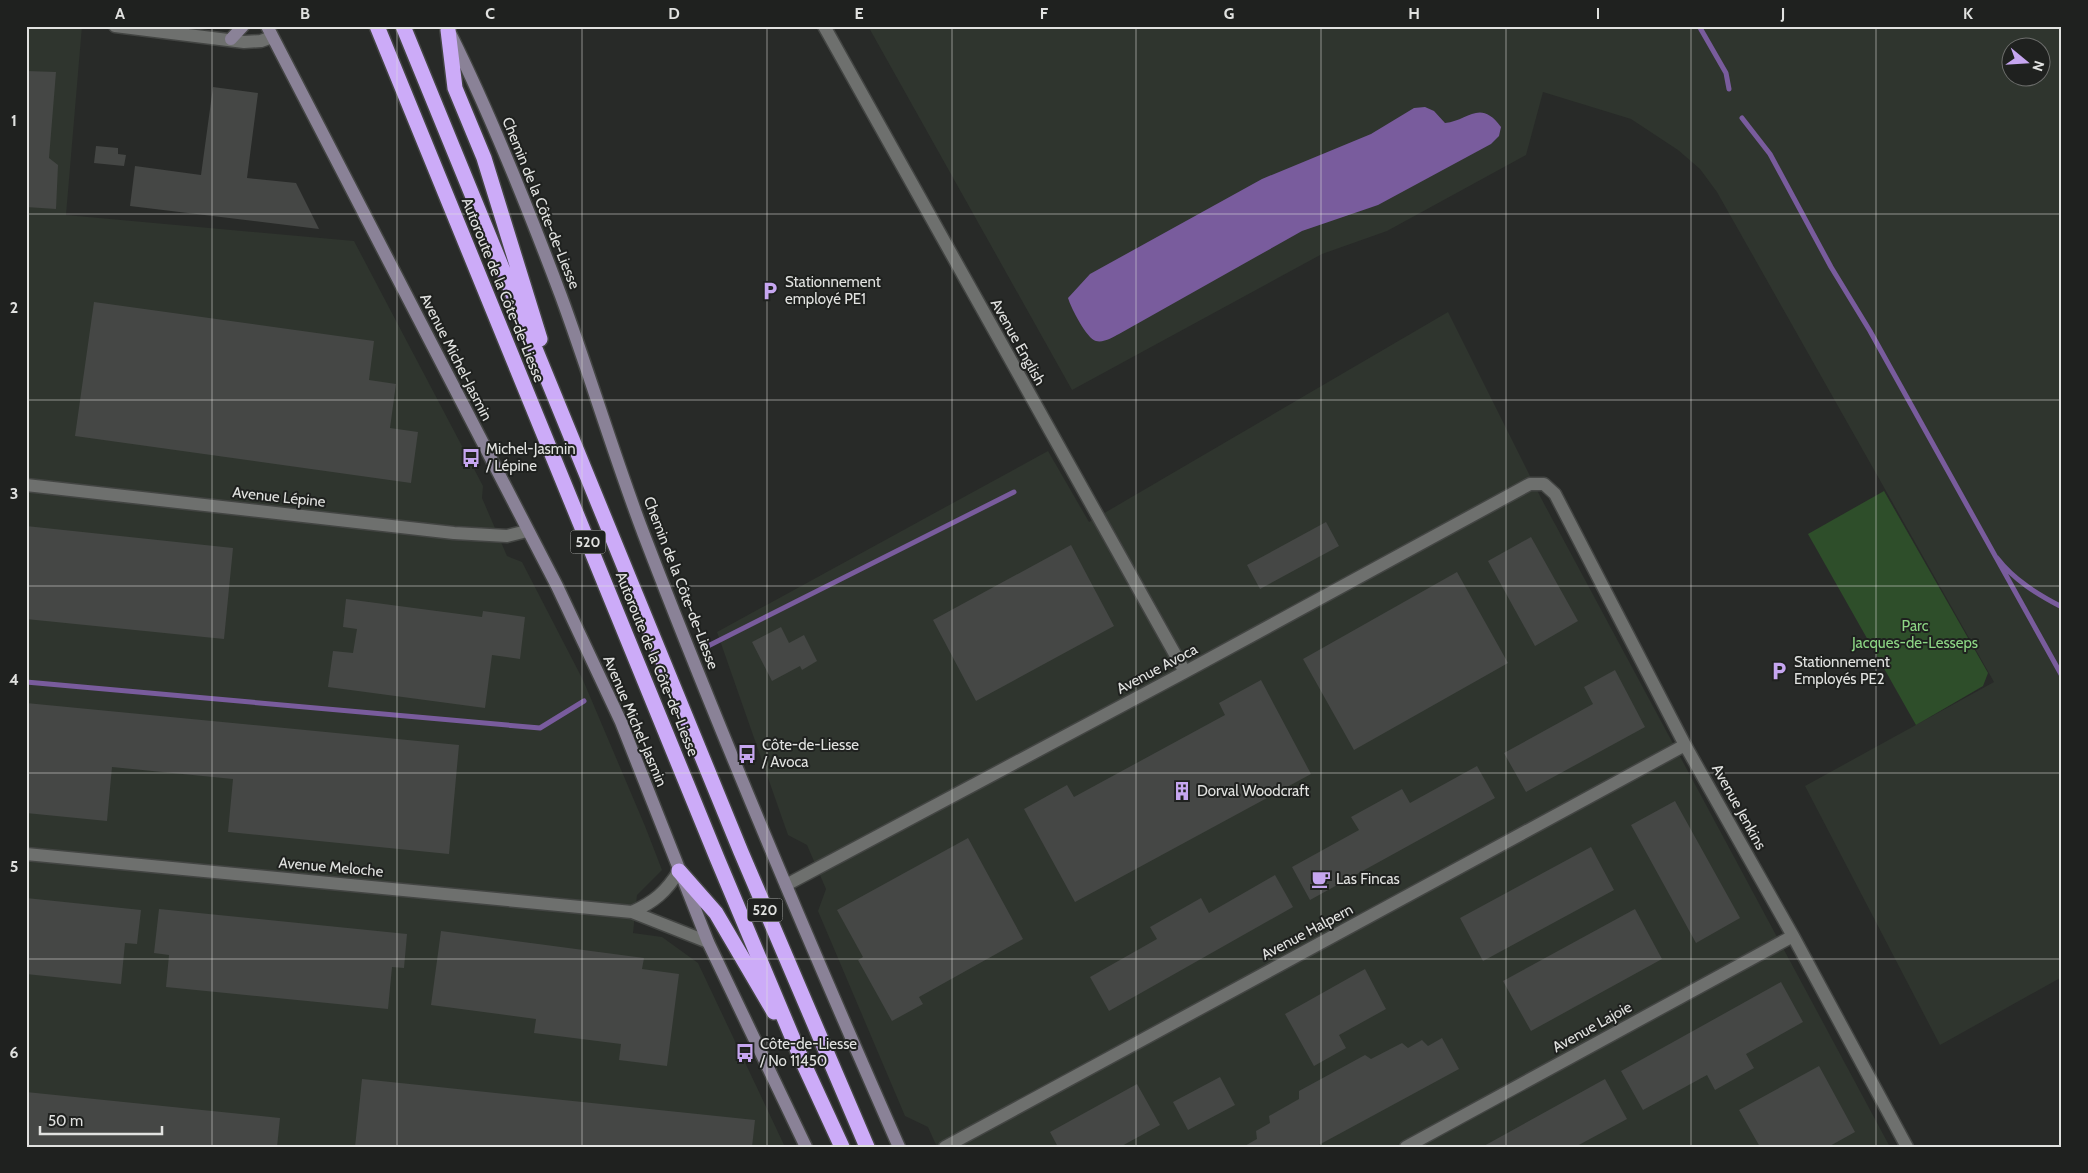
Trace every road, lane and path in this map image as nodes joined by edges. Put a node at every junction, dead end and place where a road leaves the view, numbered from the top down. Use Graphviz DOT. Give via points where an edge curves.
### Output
graph roads {
  1 [pos="114,26"];
  2 [pos="243,26"];
  3 [pos="377,26"];
  4 [pos="403,26"];
  5 [pos="824,26"];
  6 [pos="448,28"];
  7 [pos="270,32"];
  8 [pos="231,39"];
  9 [pos="570,434"];
  10 [pos="1544,484"];
  11 [pos="26,485"];
  12 [pos="527,531"];
  13 [pos="1185,672"];
  14 [pos="1685,745"];
  15 [pos="26,854"];
  16 [pos="679,871"];
  17 [pos="786,885"];
  18 [pos="632,912"];
  19 [pos="1793,936"];
  20 [pos="708,942"];
  21 [pos="801,1058"];
  22 [pos="806,1147"];
  23 [pos="842,1147"];
  24 [pos="867,1147"];
  25 [pos="899,1147"];
  26 [pos="945,1147"];
  27 [pos="1406,1147"];
  28 [pos="1907,1147"];
  1 -- 8 [label="street"];
  2 -- 8 [label="main road"];
  3 -- 21 [label="highway, Autoroute de la Côte-de-Liesse / 520"];
  4 -- 9 [label="highway, Autoroute de la Côte-de-Liesse / 520"];
  5 -- 13 [label="street, Avenue English"];
  6 -- 9 [label="highway" via="455,88 484,158"];
  6 -- 17 [label="main road, Chemin de la Côte-de-Liesse" via="539,237 645,536"];
  7 -- 8 [label="street" via="244,42"];
  7 -- 12 [label="main road, Avenue Michel-Jasmin"];
  9 -- 24 [label="highway, Autoroute de la Côte-de-Liesse / 520" via="748,870"];
  10 -- 13 [label="street, Avenue Avoca" via="1530,484"];
  10 -- 14 [label="street, Avenue Jenkins" via="1555,494"];
  11 -- 12 [label="street, Avenue Lépine" via="454,533 507,536"];
  12 -- 16 [label="main road, Avenue Michel-Jasmin" via="611,700"];
  13 -- 17 [label="street, Avenue Avoca"];
  14 -- 19 [label="street, Avenue Jenkins"];
  14 -- 26 [label="street, Avenue Halpern"];
  15 -- 18 [label="street, Avenue Meloche"];
  16 -- 18 [label="street, Avenue Meloche" via="652,904"];
  16 -- 20 [label="main road"];
  16 -- 21 [label="highway" via="716,913"];
  17 -- 25 [label="main road, Chemin de la Côte-de-Liesse"];
  18 -- 20 [label="street, Avenue Meloche"];
  19 -- 27 [label="street, Avenue Lajoie"];
  19 -- 28 [label="street, Avenue Jenkins"];
  20 -- 22 [label="main road"];
  21 -- 23 [label="highway, Autoroute de la Côte-de-Liesse / 520"];
}
